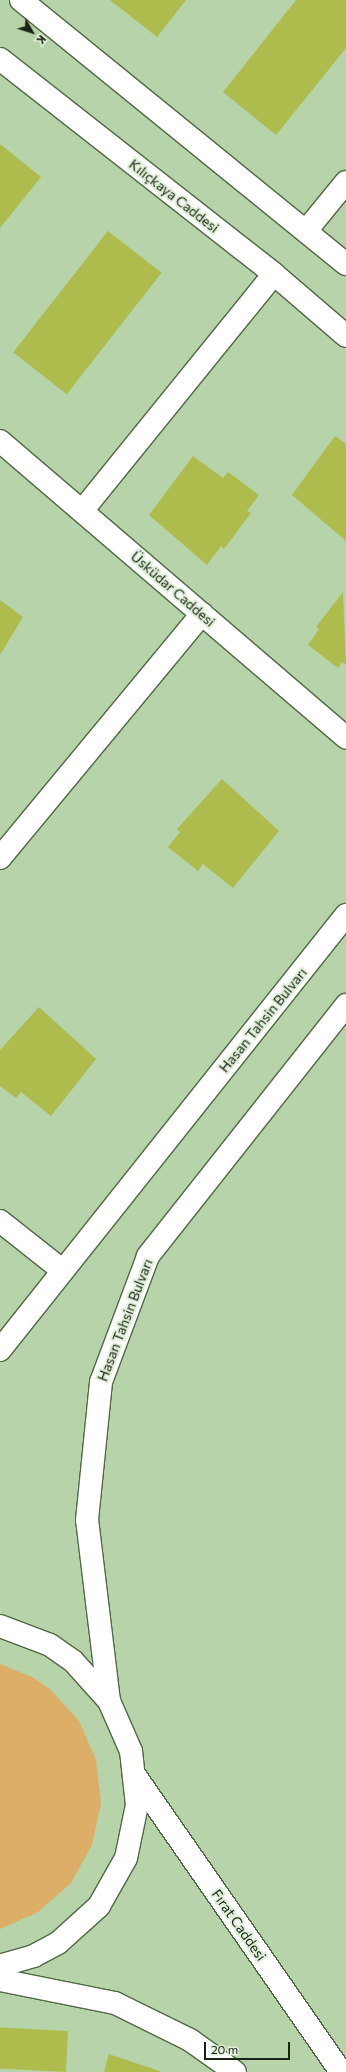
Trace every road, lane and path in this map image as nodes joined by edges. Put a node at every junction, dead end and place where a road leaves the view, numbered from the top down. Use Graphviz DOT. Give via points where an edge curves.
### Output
graph roads {
  1 [pos="29,2"];
  2 [pos="0,59"];
  3 [pos="346,182"];
  4 [pos="306,232"];
  5 [pos="346,264"];
  6 [pos="274,274"];
  7 [pos="346,336"];
  8 [pos="4,451"];
  9 [pos="82,511"];
  10 [pos="202,614"];
  11 [pos="346,738"];
  12 [pos="0,858"];
  13 [pos="346,915"];
  14 [pos="346,1005"];
  15 [pos="0,1221"];
  16 [pos="63,1271"];
  17 [pos="0,1350"];
  18 [pos="0,1626"];
  19 [pos="109,1701"];
  20 [pos="136,1778"];
  21 [pos="0,1966"];
  22 [pos="0,1980"];
  23 [pos="235,2072"];
  24 [pos="341,2072"];
  1 -- 4 [label="main road"];
  2 -- 6 [label="main road, Kılıçkaya Caddesi"];
  3 -- 4 [label="main road"];
  4 -- 5 [label="main road"];
  6 -- 7 [label="main road, Kılıçkaya Caddesi"];
  6 -- 9 [label="main road"];
  8 -- 9 [label="main road, Üsküdar Caddesi"];
  9 -- 10 [label="main road, Üsküdar Caddesi"];
  10 -- 11 [label="main road, Üsküdar Caddesi"];
  10 -- 12 [label="main road"];
  13 -- 16 [label="main road, Hasan Tahsin Bulvarı"];
  14 -- 19 [label="main road, Hasan Tahsin Bulvarı" via="148,1256 101,1382 86,1520"];
  15 -- 16 [label="main road"];
  16 -- 17 [label="main road, Hasan Tahsin Bulvarı"];
  18 -- 19 [label="main road" via="50,1645 73,1661"];
  19 -- 20 [label="main road" via="122,1725"];
  20 -- 21 [label="main road" via="134,1832 114,1883 99,1906 58,1943 34,1956"];
  20 -- 24 [label="main road, Fırat Caddesi"];
  22 -- 23 [label="main road" via="115,2003 190,2040"];
}
